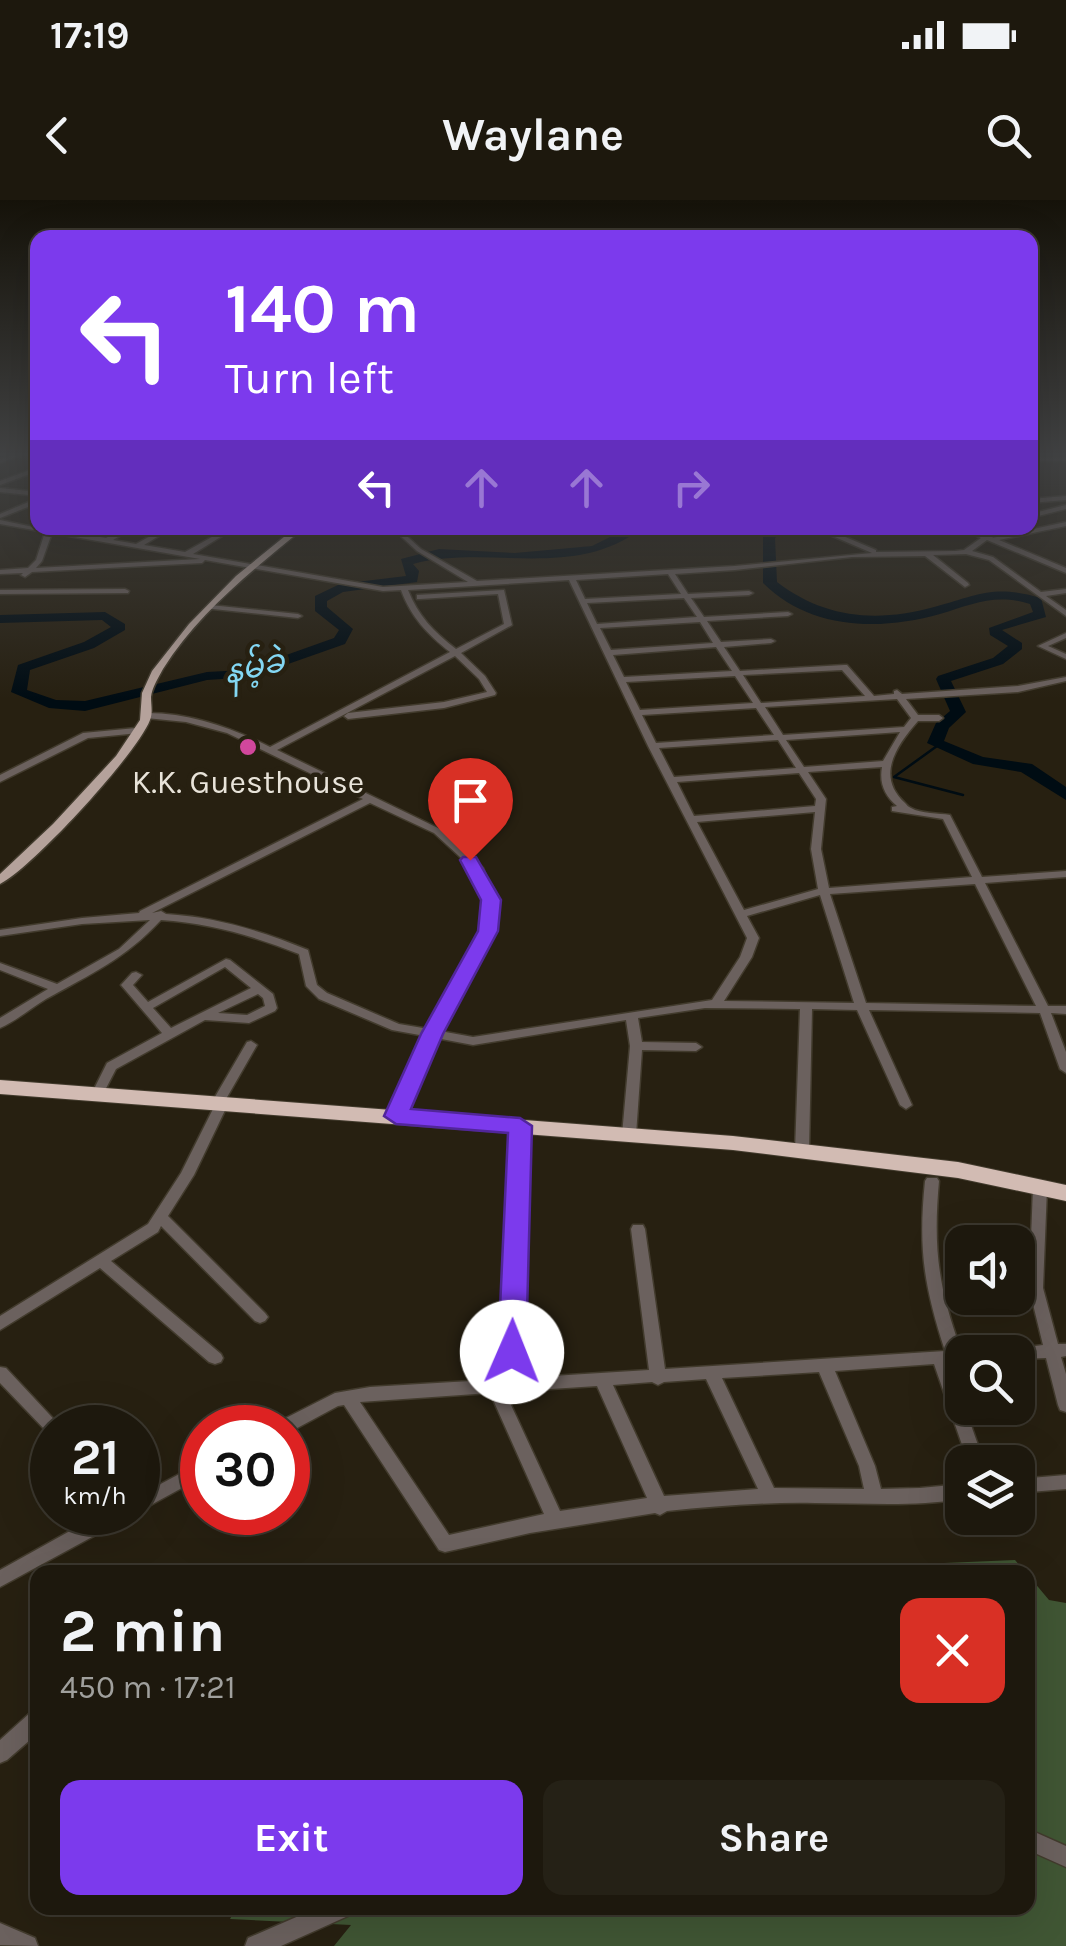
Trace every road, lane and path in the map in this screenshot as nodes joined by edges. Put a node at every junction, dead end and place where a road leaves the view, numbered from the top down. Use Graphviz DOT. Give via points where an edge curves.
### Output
graph roads {
  1 [pos="46,536"];
  2 [pos="90,536"];
  3 [pos="114,536"];
  4 [pos="154,536"];
  5 [pos="217,536"];
  6 [pos="284,536"];
  7 [pos="404,536"];
  8 [pos="838,536"];
  9 [pos="979,536"];
  10 [pos="990,536"];
  11 [pos="1001,536"];
  12 [pos="108,540"];
  13 [pos="986,540"];
  14 [pos="139,545"];
  15 [pos="966,552"];
  16 [pos="187,554"];
  17 [pos="881,554"];
  18 [pos="928,554"];
  19 [pos="220,560"];
  20 [pos="251,565"];
  21 [pos="0,572"];
  22 [pos="27,572"];
  23 [pos="670,572"];
  24 [pos="1066,572"];
  25 [pos="572,579"];
  26 [pos="476,584"];
  27 [pos="966,584"];
  28 [pos="404,589"];
  29 [pos="125,591"];
  30 [pos="1066,591"];
  31 [pos="5,592"];
  32 [pos="750,593"];
  33 [pos="1041,594"];
  34 [pos="686,595"];
  35 [pos="420,598"];
  36 [pos="582,601"];
  37 [pos="0,603"];
  38 [pos="213,607"];
  39 [pos="788,614"];
  40 [pos="1066,614"];
  41 [pos="298,616"];
  42 [pos="703,620"];
  43 [pos="595,626"];
  44 [pos="1066,635"];
  45 [pos="771,641"];
  46 [pos="720,645"];
  47 [pos="607,652"];
  48 [pos="458,654"];
  49 [pos="1066,658"];
  50 [pos="739,674"];
  51 [pos="1066,678"];
  52 [pos="620,680"];
  53 [pos="897,693"];
  54 [pos="870,696"];
  55 [pos="760,704"];
  56 [pos="636,712"];
  57 [pos="146,715"];
  58 [pos="340,716"];
  59 [pos="916,718"];
  60 [pos="940,718"];
  61 [pos="907,728"];
  62 [pos="136,732"];
  63 [pos="780,735"];
  64 [pos="652,746"];
  65 [pos="270,750"];
  66 [pos="884,764"];
  67 [pos="802,771"];
  68 [pos="0,779"];
  69 [pos="671,780"];
  70 [pos="370,799"];
  71 [pos="820,809"];
  72 [pos="692,819"];
  73 [pos="1066,874"];
  74 [pos="978,876"];
  75 [pos="0,880"];
  76 [pos="824,890"];
  77 [pos="142,914"];
  78 [pos="161,914"];
  79 [pos="741,914"];
  80 [pos="0,933"];
  81 [pos="0,966"];
  82 [pos="136,975"];
  83 [pos="55,987"];
  84 [pos="256,990"];
  85 [pos="715,1004"];
  86 [pos="806,1007"];
  87 [pos="145,1008"];
  88 [pos="862,1008"];
  89 [pos="1066,1010"];
  90 [pos="1045,1012"];
  91 [pos="204,1016"];
  92 [pos="632,1017"];
  93 [pos="0,1024"];
  94 [pos="432,1034"];
  95 [pos="170,1035"];
  96 [pos="251,1045"];
  97 [pos="636,1046"];
  98 [pos="696,1048"];
  99 [pos="1066,1069"];
  100 [pos="0,1087"];
  101 [pos="98,1092"];
  102 [pos="220,1102"];
  103 [pos="906,1104"];
  104 [pos="396,1116"];
  105 [pos="520,1126"];
  106 [pos="629,1135"];
  107 [pos="802,1151"];
  108 [pos="932,1181"];
  109 [pos="1040,1188"];
  110 [pos="1066,1193"];
  111 [pos="162,1218"];
  112 [pos="638,1229"];
  113 [pos="100,1260"];
  114 [pos="260,1318"];
  115 [pos="0,1324"];
  116 [pos="946,1335"];
  117 [pos="1058,1350"];
  118 [pos="945,1356"];
  119 [pos="215,1358"];
  120 [pos="824,1364"];
  121 [pos="0,1372"];
  122 [pos="712,1374"];
  123 [pos="658,1378"];
  124 [pos="604,1381"];
  125 [pos="503,1386"];
  126 [pos="348,1398"];
  127 [pos="32,1405"];
  128 [pos="1066,1405"];
  129 [pos="310,1415"];
  130 [pos="1066,1482"];
  131 [pos="1035,1485"];
  132 [pos="945,1495"];
  133 [pos="770,1497"];
  134 [pos="875,1498"];
  135 [pos="660,1507"];
  136 [pos="554,1517"];
  137 [pos="79,1535"];
  138 [pos="0,1578"];
  139 [pos="30,1726"];
  140 [pos="0,1753"];
  141 [pos="1035,1843"];
  142 [pos="1066,1857"];
  143 [pos="325,1915"];
  144 [pos="0,1934"];
  145 [pos="27,1946"];
  146 [pos="256,1946"];
  1 -- 22 [label="street" via="38,562"];
  2 -- 12 [label="street"];
  3 -- 12 [label="street"];
  4 -- 14 [label="street"];
  5 -- 16 [label="street"];
  6 -- 20 [label="main road"];
  7 -- 26 [label="street"];
  8 -- 17 [label="street"];
  9 -- 13 [label="street"];
  10 -- 13 [label="street"];
  11 -- 13 [label="street"];
  12 -- 14 [label="street"];
  13 -- 15 [label="street"];
  13 -- 24 [label="street"];
  14 -- 16 [label="street"];
  15 -- 18 [label="street"];
  15 -- 33 [label="street" via="991,558"];
  16 -- 19 [label="street"];
  17 -- 18 [label="street"];
  17 -- 23 [label="street"];
  18 -- 27 [label="street"];
  19 -- 20 [label="street"];
  19 -- 22 [label="street"];
  20 -- 28 [label="street" via="363,588"];
  20 -- 38 [label="main road"];
  21 -- 22 [label="street"];
  22 -- 31 [label="street"];
  23 -- 25 [label="street"];
  23 -- 34 [label="street"];
  25 -- 26 [label="street"];
  25 -- 36 [label="street"];
  26 -- 28 [label="street"];
  28 -- 48 [label="street" via="413,618"];
  29 -- 31 [label="street"];
  30 -- 33 [label="street"];
  31 -- 37 [label="street"];
  32 -- 34 [label="street"];
  33 -- 40 [label="street"];
  34 -- 36 [label="street"];
  34 -- 42 [label="street"];
  35 -- 48 [label="street" via="501,592 508,625"];
  36 -- 43 [label="street"];
  38 -- 41 [label="street"];
  38 -- 57 [label="main road" via="171,653 147,693"];
  39 -- 42 [label="street"];
  42 -- 43 [label="street"];
  42 -- 46 [label="street"];
  43 -- 47 [label="street"];
  44 -- 49 [label="street" via="1042,646"];
  45 -- 46 [label="street"];
  46 -- 47 [label="street"];
  46 -- 50 [label="street"];
  47 -- 52 [label="street"];
  48 -- 58 [label="street"];
  48 -- 58 [label="street" via="492,694"];
  50 -- 52 [label="street"];
  50 -- 54 [label="street" via="844,667"];
  50 -- 55 [label="street"];
  51 -- 53 [label="street" via="1018,689"];
  52 -- 56 [label="street"];
  53 -- 54 [label="street"];
  53 -- 59 [label="street"];
  54 -- 55 [label="street"];
  55 -- 56 [label="street"];
  55 -- 63 [label="street"];
  56 -- 64 [label="street"];
  57 -- 62 [label="main road"];
  57 -- 65 [label="street" via="212,725"];
  58 -- 65 [label="street"];
  59 -- 60 [label="street"];
  59 -- 61 [label="street"];
  61 -- 63 [label="street"];
  61 -- 66 [label="street"];
  62 -- 68 [label="street" via="86,736"];
  62 -- 75 [label="main road" via="43,842"];
  63 -- 64 [label="street"];
  63 -- 67 [label="street"];
  64 -- 69 [label="street"];
  65 -- 70 [label="street"];
  66 -- 67 [label="street"];
  66 -- 74 [label="street" via="895,802 901,809 947,817"];
  67 -- 69 [label="street"];
  67 -- 71 [label="street" via="821,799"];
  69 -- 72 [label="street"];
  70 -- 77 [label="street"];
  70 -- 94 [label="street" via="437,831 478,868 491,900 488,931"];
  71 -- 72 [label="street"];
  71 -- 76 [label="street" via="816,848"];
  72 -- 79 [label="street"];
  73 -- 74 [label="street"];
  74 -- 76 [label="street"];
  74 -- 90 [label="street"];
  76 -- 79 [label="street"];
  76 -- 88 [label="street"];
  77 -- 78 [label="street"];
  77 -- 80 [label="street"];
  78 -- 83 [label="street" via="113,962"];
  78 -- 94 [label="street" via="222,923 290,946 308,959 316,992 396,1027"];
  79 -- 85 [label="street" via="754,938"];
  81 -- 83 [label="street"];
  82 -- 87 [label="street" via="127,985"];
  83 -- 93 [label="street"];
  84 -- 87 [label="street" via="226,962"];
  84 -- 91 [label="street"];
  84 -- 91 [label="street" via="270,997 270,1008 260,1014 238,1020"];
  85 -- 86 [label="street"];
  85 -- 92 [label="street"];
  86 -- 88 [label="street"];
  86 -- 107 [label="street"];
  87 -- 95 [label="street"];
  88 -- 90 [label="street"];
  88 -- 103 [label="street"];
  89 -- 90 [label="street"];
  90 -- 99 [label="street"];
  91 -- 95 [label="street"];
  92 -- 94 [label="street" via="472,1042"];
  92 -- 97 [label="street"];
  94 -- 104 [label="street"];
  95 -- 101 [label="street" via="111,1066"];
  96 -- 102 [label="street"];
  97 -- 98 [label="street"];
  97 -- 106 [label="street"];
  100 -- 101 [label="highway"];
  101 -- 102 [label="highway"];
  102 -- 104 [label="highway"];
  102 -- 111 [label="street"];
  104 -- 105 [label="highway"];
  105 -- 106 [label="highway"];
  105 -- 125 [label="street"];
  106 -- 107 [label="highway"];
  107 -- 109 [label="highway" via="958,1170"];
  108 -- 116 [label="street" via="926,1231 930,1282"];
  109 -- 110 [label="highway"];
  109 -- 117 [label="street" via="1036,1288"];
  111 -- 113 [label="street"];
  111 -- 114 [label="street"];
  112 -- 123 [label="street"];
  113 -- 115 [label="street"];
  113 -- 119 [label="street"];
  117 -- 128 [label="street"];
  118 -- 120 [label="street"];
  120 -- 122 [label="street"];
  120 -- 134 [label="street"];
  121 -- 127 [label="street"];
  122 -- 123 [label="street"];
  122 -- 133 [label="street"];
  123 -- 124 [label="street"];
  124 -- 125 [label="street"];
  124 -- 135 [label="street"];
  125 -- 126 [label="street"];
  125 -- 136 [label="street"];
  126 -- 129 [label="street"];
  126 -- 136 [label="street" via="445,1544"];
  130 -- 131 [label="street"];
  132 -- 134 [label="street"];
  133 -- 134 [label="street"];
  133 -- 135 [label="street"];
  135 -- 136 [label="street"];
  137 -- 138 [label="street"];
  139 -- 140 [label="street"];
  141 -- 142 [label="street"];
  143 -- 146 [label="street"];
  144 -- 145 [label="street"];
}
